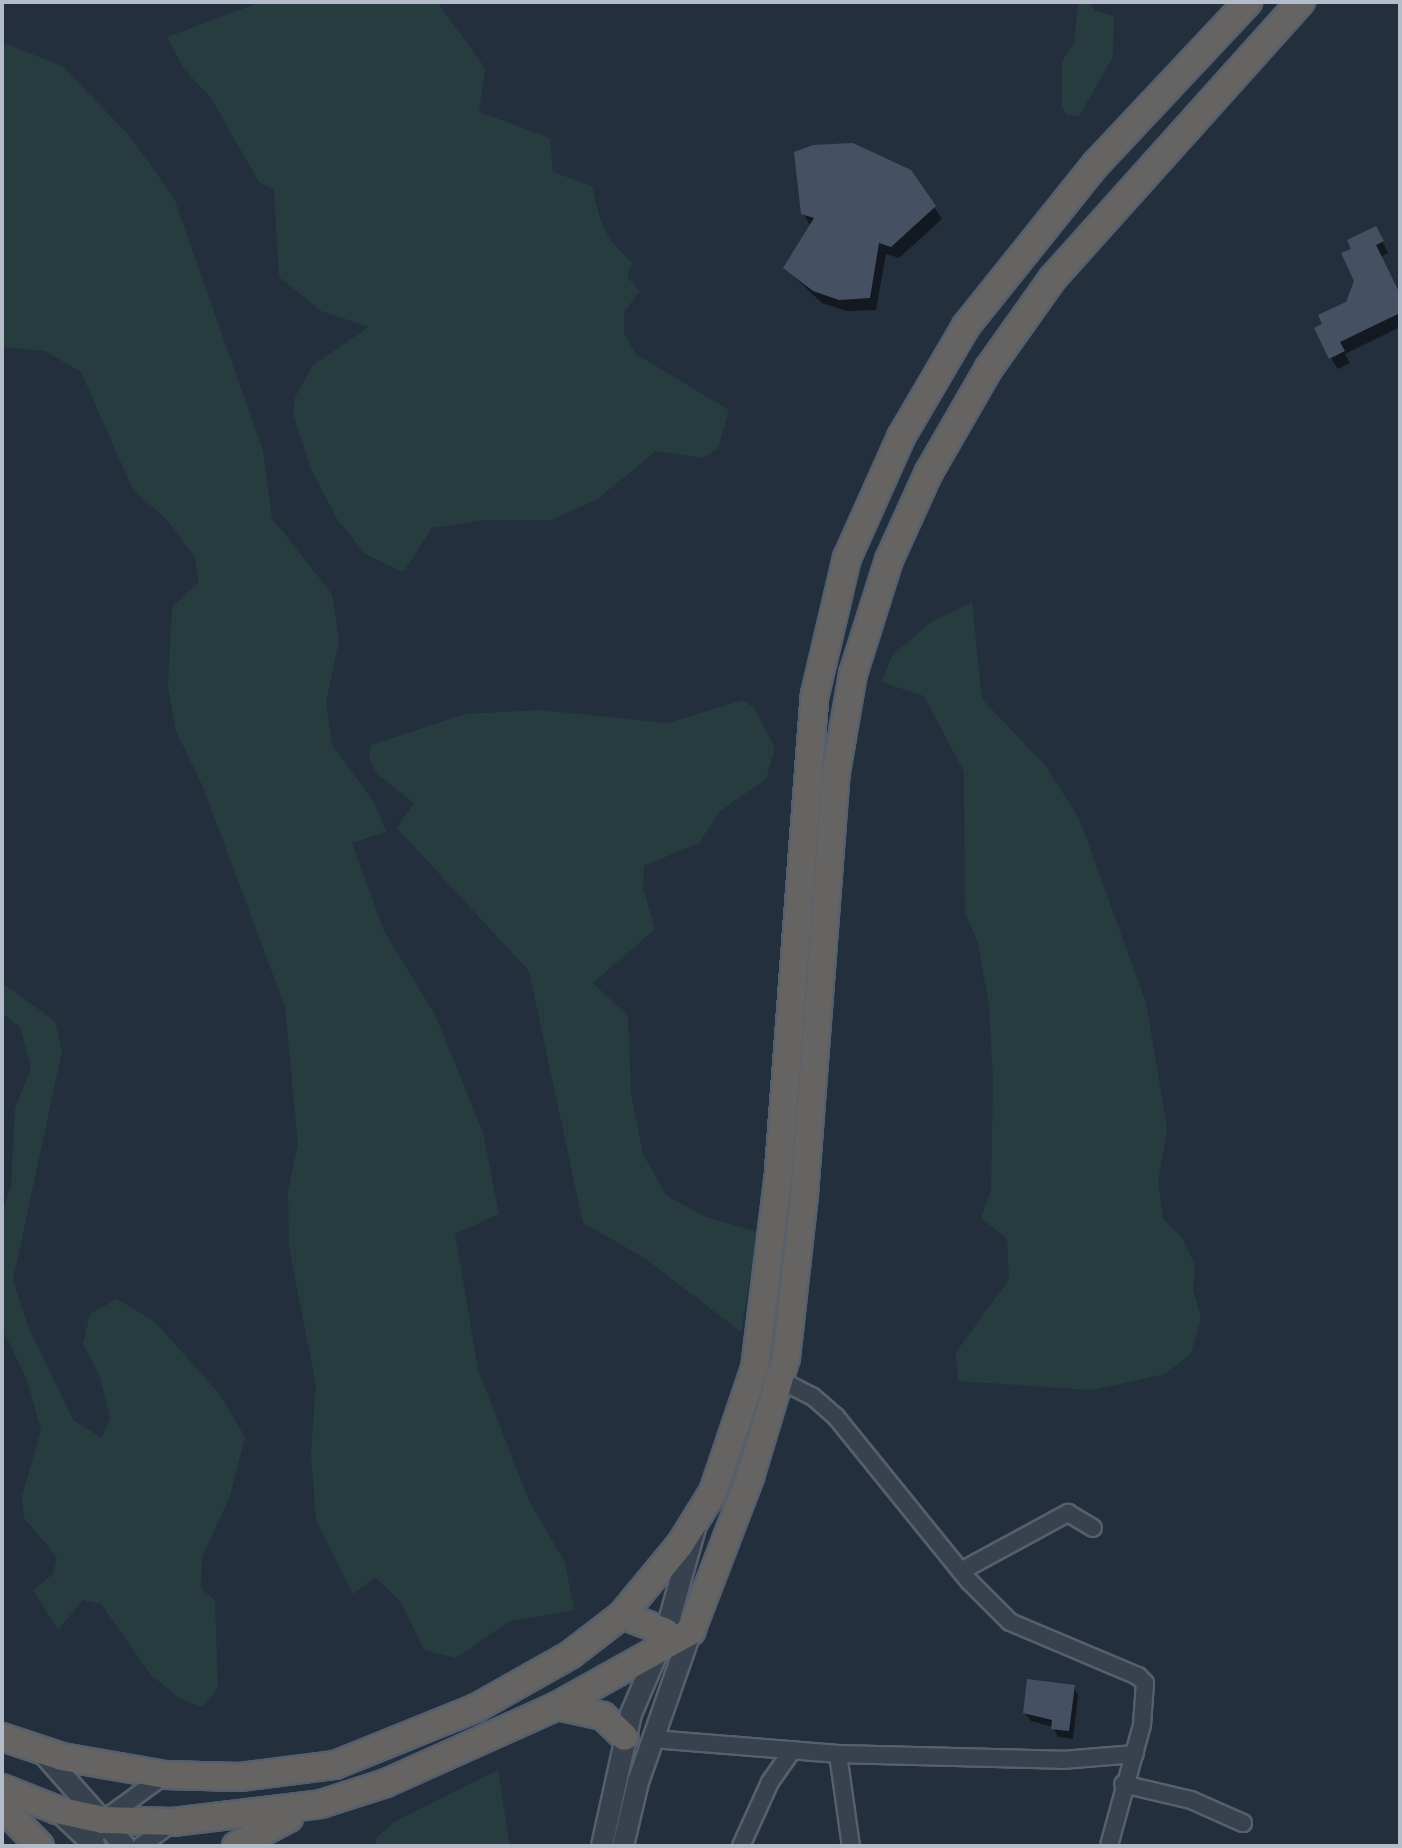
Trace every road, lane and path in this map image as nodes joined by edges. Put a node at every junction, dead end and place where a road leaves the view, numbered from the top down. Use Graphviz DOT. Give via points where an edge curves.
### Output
graph roads {
  1 [pos="1248,2"];
  2 [pos="1301,2"];
  3 [pos="1221,31"];
  4 [pos="1247,61"];
  5 [pos="780,1380"];
  6 [pos="697,1520"];
  7 [pos="1093,1528"];
  8 [pos="961,1571"];
  9 [pos="622,1615"];
  10 [pos="673,1637"];
  11 [pos="557,1706"];
  12 [pos="5,1736"];
  13 [pos="625,1737"];
  14 [pos="653,1739"];
  15 [pos="792,1750"];
  16 [pos="42,1752"];
  17 [pos="838,1754"];
  18 [pos="1135,1754"];
  19 [pos="165,1775"];
  20 [pos="1123,1784"];
  21 [pos="2,1788"];
  22 [pos="321,1804"];
  23 [pos="2,1807"];
  24 [pos="173,1822"];
  25 [pos="1243,1823"];
  26 [pos="95,1839"];
  27 [pos="40,1846"];
  28 [pos="125,1846"];
  29 [pos="141,1846"];
  30 [pos="236,1846"];
  31 [pos="602,1846"];
  32 [pos="623,1846"];
  33 [pos="741,1846"];
  34 [pos="851,1846"];
  35 [pos="1109,1846"];
  1 -- 3 [label="highway"];
  2 -- 4 [label="highway"];
  3 -- 4 [label="highway"];
  3 -- 6 [label="highway" via="1096,164 966,326 901,437 847,558 815,694 778,1182 761,1333 730,1448"];
  4 -- 5 [label="highway" via="1053,278 1019,324 929,472 883,575 853,674 836,764 803,1208"];
  5 -- 8 [label="street" via="812,1396 836,1417"];
  5 -- 10 [label="highway" via="750,1477"];
  6 -- 9 [label="highway"];
  6 -- 10 [label="street"];
  7 -- 8 [label="street" via="1068,1513"];
  8 -- 18 [label="street" via="992,1607 1025,1632 1138,1676 1147,1690"];
  9 -- 10 [label="highway"];
  9 -- 19 [label="highway" via="518,1686 379,1751 301,1772"];
  10 -- 11 [label="highway"];
  10 -- 13 [label="street"];
  10 -- 14 [label="street"];
  11 -- 13 [label="highway" via="603,1716"];
  11 -- 22 [label="highway" via="386,1783"];
  12 -- 16 [label="highway"];
  13 -- 31 [label="street"];
  14 -- 15 [label="street"];
  14 -- 32 [label="street"];
  15 -- 17 [label="street"];
  15 -- 33 [label="street" via="770,1782"];
  16 -- 19 [label="highway"];
  16 -- 26 [label="street"];
  17 -- 18 [label="street" via="1062,1760"];
  17 -- 34 [label="street"];
  18 -- 20 [label="street"];
  19 -- 26 [label="street"];
  20 -- 25 [label="street" via="1191,1800"];
  20 -- 35 [label="street"];
  21 -- 26 [label="highway" via="57,1810"];
  22 -- 24 [label="highway"];
  22 -- 30 [label="highway"];
  23 -- 27 [label="highway"];
  24 -- 26 [label="highway"];
  24 -- 29 [label="street"];
  26 -- 28 [label="street"];
}
